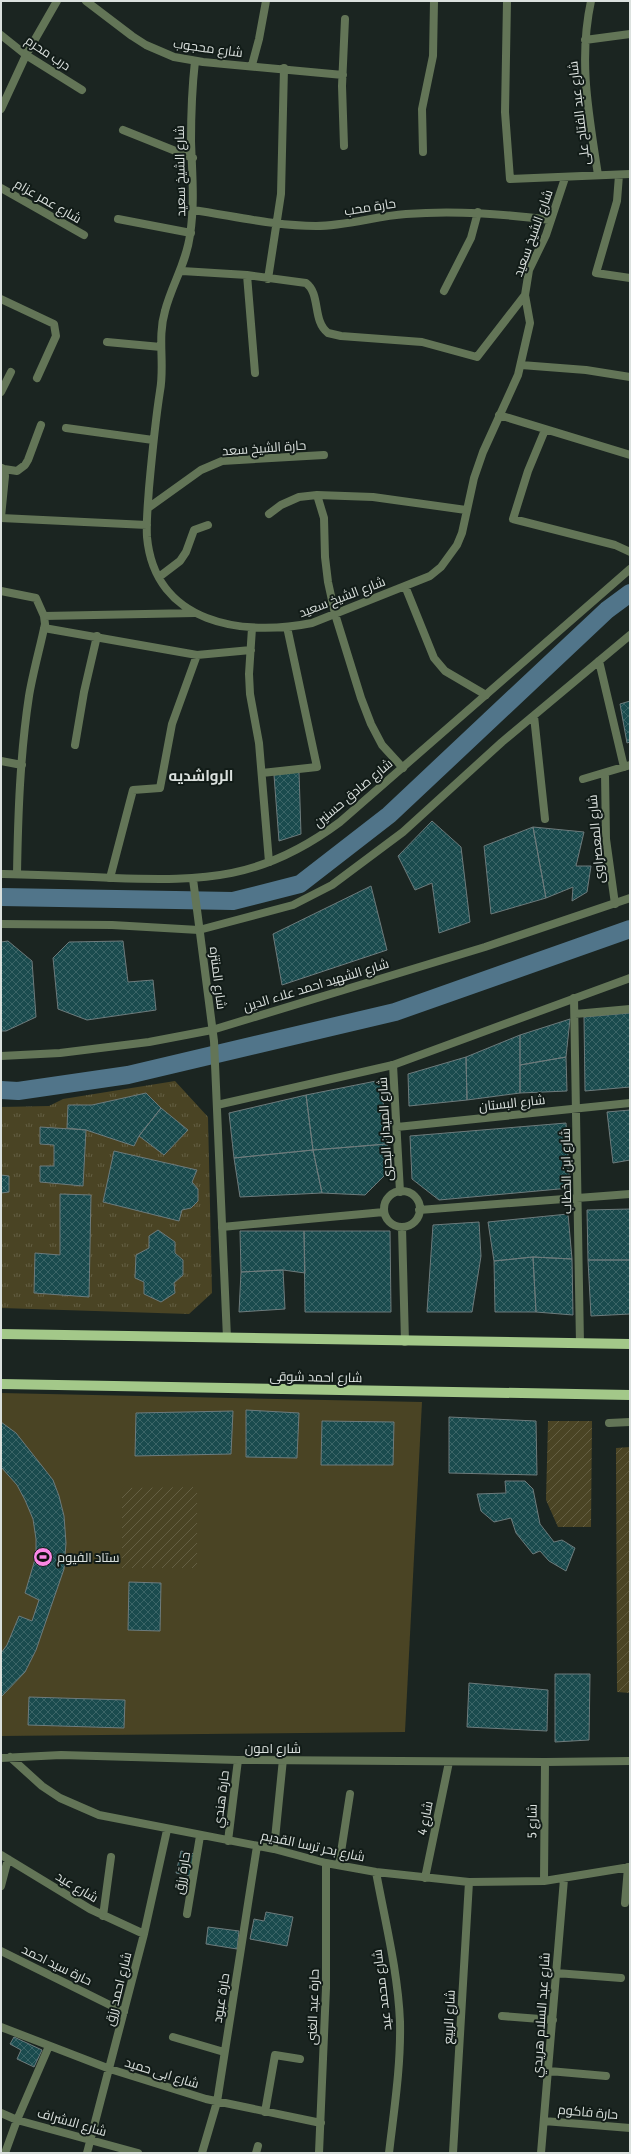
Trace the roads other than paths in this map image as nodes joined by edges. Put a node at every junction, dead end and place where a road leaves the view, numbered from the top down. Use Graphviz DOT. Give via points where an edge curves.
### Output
graph roads {
  1 [pos="57,1"];
  2 [pos="86,1"];
  3 [pos="266,1"];
  4 [pos="434,1"];
  5 [pos="507,1"];
  6 [pos="591,1"];
  7 [pos="346,19"];
  8 [pos="630,34"];
  9 [pos="1,35"];
  10 [pos="585,40"];
  11 [pos="26,55"];
  12 [pos="195,61"];
  13 [pos="252,65"];
  14 [pos="284,68"];
  15 [pos="343,75"];
  16 [pos="82,90"];
  17 [pos="1,109"];
  18 [pos="123,130"];
  19 [pos="344,146"];
  20 [pos="423,152"];
  21 [pos="192,158"];
  22 [pos="630,174"];
  23 [pos="598,175"];
  24 [pos="619,175"];
  25 [pos="566,178"];
  26 [pos="1,188"];
  27 [pos="193,210"];
  28 [pos="478,212"];
  29 [pos="118,218"];
  30 [pos="551,220"];
  31 [pos="277,222"];
  32 [pos="191,233"];
  33 [pos="84,235"];
  34 [pos="182,271"];
  35 [pos="247,275"];
  36 [pos="630,278"];
  37 [pos="268,279"];
  38 [pos="444,291"];
  39 [pos="525,295"];
  40 [pos="1,298"];
  41 [pos="107,342"];
  42 [pos="161,347"];
  43 [pos="521,364"];
  44 [pos="12,372"];
  45 [pos="255,373"];
  46 [pos="630,377"];
  47 [pos="37,378"];
  48 [pos="1,392"];
  49 [pos="499,415"];
  50 [pos="41,425"];
  51 [pos="66,428"];
  52 [pos="545,430"];
  53 [pos="153,440"];
  54 [pos="324,455"];
  55 [pos="630,455"];
  56 [pos="3,468"];
  57 [pos="316,495"];
  58 [pos="148,508"];
  59 [pos="466,510"];
  60 [pos="268,514"];
  61 [pos="1,518"];
  62 [pos="208,525"];
  63 [pos="147,526"];
  64 [pos="630,552"];
  65 [pos="630,569"];
  66 [pos="159,577"];
  67 [pos="405,586"];
  68 [pos="1,591"];
  69 [pos="195,613"];
  70 [pos="335,614"];
  71 [pos="44,616"];
  72 [pos="287,627"];
  73 [pos="44,628"];
  74 [pos="252,628"];
  75 [pos="630,635"];
  76 [pos="98,636"];
  77 [pos="251,650"];
  78 [pos="197,655"];
  79 [pos="598,661"];
  80 [pos="486,695"];
  81 [pos="534,716"];
  82 [pos="75,745"];
  83 [pos="1,761"];
  84 [pos="22,765"];
  85 [pos="627,766"];
  86 [pos="403,768"];
  87 [pos="262,773"];
  88 [pos="605,773"];
  89 [pos="583,779"];
  90 [pos="545,820"];
  91 [pos="269,862"];
  92 [pos="1,874"];
  93 [pos="17,874"];
  94 [pos="110,878"];
  95 [pos="193,879"];
  96 [pos="630,898"];
  97 [pos="615,904"];
  98 [pos="1,924"];
  99 [pos="199,930"];
  100 [pos="630,978"];
  101 [pos="574,998"];
  102 [pos="630,1008"];
  103 [pos="575,1014"];
  104 [pos="212,1030"];
  105 [pos="1,1056"];
  106 [pos="393,1065"];
  107 [pos="630,1103"];
  108 [pos="217,1105"];
  109 [pos="577,1108"];
  110 [pos="397,1127"];
  111 [pos="400,1192"];
  112 [pos="630,1194"];
  113 [pos="578,1197"];
  114 [pos="419,1210"];
  115 [pos="384,1212"];
  116 [pos="222,1227"];
  117 [pos="402,1227"];
  118 [pos="1,1334"];
  119 [pos="227,1338"];
  120 [pos="405,1342"];
  121 [pos="580,1344"];
  122 [pos="630,1344"];
  123 [pos="1,1384"];
  124 [pos="630,1395"];
  125 [pos="630,1422"];
  126 [pos="609,1423"];
  127 [pos="1,1758"];
  128 [pos="10,1758"];
  129 [pos="283,1759"];
  130 [pos="238,1760"];
  131 [pos="630,1761"];
  132 [pos="449,1762"];
  133 [pos="545,1762"];
  134 [pos="350,1794"];
  135 [pos="167,1830"];
  136 [pos="200,1836"];
  137 [pos="228,1841"];
  138 [pos="257,1846"];
  139 [pos="274,1849"];
  140 [pos="5,1857"];
  141 [pos="111,1857"];
  142 [pos="326,1863"];
  143 [pos="339,1865"];
  144 [pos="629,1867"];
  145 [pos="376,1872"];
  146 [pos="425,1878"];
  147 [pos="564,1879"];
  148 [pos="544,1881"];
  149 [pos="469,1882"];
  150 [pos="1,1886"];
  151 [pos="626,1903"];
  152 [pos="187,1914"];
  153 [pos="103,1916"];
  154 [pos="144,1934"];
  155 [pos="1,1951"];
  156 [pos="556,1973"];
  157 [pos="621,1978"];
  158 [pos="124,2012"];
  159 [pos="502,2016"];
  160 [pos="553,2020"];
  161 [pos="1,2027"];
  162 [pos="173,2037"];
  163 [pos="48,2046"];
  164 [pos="224,2052"];
  165 [pos="300,2059"];
  166 [pos="110,2069"];
  167 [pos="549,2071"];
  168 [pos="606,2076"];
  169 [pos="217,2102"];
  170 [pos="265,2112"];
  171 [pos="1,2113"];
  172 [pos="17,2120"];
  173 [pos="544,2121"];
  174 [pos="321,2124"];
  175 [pos="630,2128"];
  176 [pos="91,2140"];
  177 [pos="5,2153"];
  178 [pos="87,2153"];
  179 [pos="138,2153"];
  180 [pos="202,2153"];
  181 [pos="319,2153"];
  182 [pos="389,2153"];
  183 [pos="453,2153"];
  184 [pos="541,2153"];
  1 -- 11 [label="street"];
  2 -- 12 [label="street, شارع محجوب" via="146,45 174,57"];
  3 -- 13 [label="street" via="260,39"];
  4 -- 20 [label="street" via="433,56 422,109"];
  5 -- 25 [label="street" via="505,112 510,179"];
  6 -- 10 [label="street, شارع عبد الفتاح على"];
  7 -- 15 [label="street"];
  8 -- 10 [label="street"];
  9 -- 11 [label="street, درب محرم"];
  10 -- 23 [label="street, شارع عبد الفتاح على" via="585,79"];
  11 -- 16 [label="street, درب محرم"];
  11 -- 17 [label="street"];
  12 -- 13 [label="street, شارع محجوب"];
  12 -- 21 [label="street, شارع الشيخ سعيد" via="191,110"];
  13 -- 14 [label="street, شارع محجوب"];
  14 -- 15 [label="street, شارع محجوب"];
  14 -- 31 [label="street" via="281,194"];
  15 -- 19 [label="street"];
  18 -- 21 [label="street"];
  21 -- 27 [label="street, شارع الشيخ سعيد"];
  22 -- 24 [label="street"];
  23 -- 24 [label="street"];
  23 -- 25 [label="street"];
  24 -- 36 [label="street" via="613,216 596,273"];
  25 -- 30 [label="street, شارع الشيخ سعيد"];
  26 -- 33 [label="street, شارع عمر عزام"];
  27 -- 31 [label="street, حارة محب"];
  27 -- 32 [label="street, شارع الشيخ سعيد"];
  28 -- 30 [label="street, حارة محب"];
  28 -- 31 [label="street, حارة محب" via="405,214 336,225"];
  28 -- 38 [label="street" via="471,238"];
  29 -- 32 [label="street"];
  30 -- 39 [label="street, شارع الشيخ سعيد" via="529,270"];
  31 -- 37 [label="street"];
  32 -- 34 [label="street, شارع الشيخ سعيد"];
  34 -- 35 [label="street"];
  34 -- 42 [label="street, شارع الشيخ سعيد" via="165,310 160,335"];
  35 -- 37 [label="street"];
  35 -- 45 [label="street"];
  37 -- 39 [label="street" via="306,283 310,286 320,322 328,333 422,342 477,357"];
  39 -- 43 [label="street, شارع الشيخ سعيد" via="530,324"];
  40 -- 47 [label="street" via="54,324 56,336"];
  41 -- 42 [label="street"];
  42 -- 53 [label="street, شارع الشيخ سعيد" via="163,376"];
  43 -- 46 [label="street"];
  43 -- 49 [label="street, شارع الشيخ سعيد" via="513,388"];
  44 -- 48 [label="street"];
  49 -- 52 [label="street"];
  49 -- 59 [label="street, شارع الشيخ سعيد" via="483,452"];
  50 -- 56 [label="street" via="25,466 17,472"];
  51 -- 53 [label="street"];
  52 -- 55 [label="street"];
  52 -- 64 [label="street" via="528,471 513,519 615,545"];
  53 -- 58 [label="street, شارع الشيخ سعيد"];
  54 -- 58 [label="street, حارة الشيخ سعد" via="222,461 201,470"];
  56 -- 61 [label="street" via="6,476"];
  57 -- 59 [label="street" via="373,497"];
  57 -- 60 [label="street" via="299,497"];
  57 -- 70 [label="street" via="324,518 325,557"];
  58 -- 63 [label="street, شارع الشيخ سعيد"];
  59 -- 67 [label="street, شارع الشيخ سعيد" via="462,533 450,556 430,576"];
  61 -- 63 [label="street"];
  62 -- 66 [label="street" via="194,530 180,561"];
  63 -- 66 [label="street, شارع الشيخ سعيد" via="150,552"];
  65 -- 80 [label="street, شارع صادق حسنين"];
  66 -- 69 [label="street, شارع الشيخ سعيد" via="171,594"];
  67 -- 70 [label="street, شارع الشيخ سعيد"];
  67 -- 80 [label="street" via="434,658 445,671"];
  68 -- 71 [label="street" via="36,598"];
  69 -- 71 [label="street"];
  69 -- 74 [label="street, شارع الشيخ سعيد" via="208,620"];
  70 -- 72 [label="street, شارع الشيخ سعيد" via="312,623"];
  70 -- 86 [label="street" via="371,724 382,745"];
  71 -- 73 [label="street"];
  72 -- 74 [label="street, شارع الشيخ سعيد"];
  72 -- 87 [label="street" via="317,767"];
  73 -- 76 [label="street"];
  73 -- 84 [label="street" via="29,694"];
  74 -- 77 [label="street"];
  75 -- 79 [label="street"];
  76 -- 78 [label="street"];
  76 -- 82 [label="street" via="84,692"];
  77 -- 78 [label="street"];
  77 -- 87 [label="street" via="250,694"];
  78 -- 94 [label="street" via="172,724 160,788 133,790"];
  79 -- 81 [label="street"];
  79 -- 85 [label="street"];
  80 -- 86 [label="street, شارع صادق حسنين"];
  81 -- 90 [label="street"];
  81 -- 99 [label="street" via="404,832 332,885 293,905"];
  83 -- 84 [label="street"];
  84 -- 93 [label="street"];
  85 -- 88 [label="street"];
  86 -- 91 [label="street, شارع صادق حسنين" via="320,837"];
  87 -- 91 [label="street"];
  88 -- 89 [label="street"];
  88 -- 97 [label="street, شارع المعصراوى" via="606,839"];
  91 -- 95 [label="street, شارع صادق حسنين" via="229,874"];
  92 -- 93 [label="street, شارع صادق حسنين"];
  93 -- 94 [label="street, شارع صادق حسنين"];
  94 -- 95 [label="street, شارع صادق حسنين"];
  95 -- 99 [label="street, شارع المنتزه"];
  96 -- 97 [label="street, شارع الشهيد احمد علاء الدين"];
  97 -- 104 [label="street, شارع الشهيد احمد علاء الدين" via="485,947"];
  98 -- 99 [label="street" via="112,925"];
  99 -- 104 [label="street, شارع المنتزه"];
  100 -- 101 [label="street"];
  101 -- 103 [label="street, شارع ابن الخطاب"];
  101 -- 106 [label="street"];
  102 -- 103 [label="street"];
  103 -- 109 [label="street, شارع ابن الخطاب"];
  104 -- 105 [label="street, شارع الشهيد احمد علاء الدين" via="149,1042 60,1053"];
  104 -- 108 [label="street, شارع المنتزه"];
  106 -- 108 [label="street"];
  106 -- 110 [label="street, شارع الميدان البحرى"];
  107 -- 109 [label="street, شارع البستان"];
  108 -- 116 [label="street, شارع المنتزه"];
  109 -- 110 [label="street, شارع البستان"];
  109 -- 113 [label="street, شارع ابن الخطاب"];
  110 -- 111 [label="street, شارع الميدان البحرى"];
  111 -- 114 [label="street" via="406,1192 416,1199"];
  111 -- 115 [label="street" via="386,1200"];
  112 -- 113 [label="street"];
  113 -- 114 [label="street"];
  113 -- 121 [label="street, شارع ابن الخطاب"];
  114 -- 117 [label="street" via="416,1220"];
  115 -- 116 [label="street"];
  115 -- 117 [label="street" via="392,1224"];
  116 -- 119 [label="street, شارع المنتزه"];
  117 -- 120 [label="street"];
  118 -- 119 [label="main road"];
  119 -- 120 [label="main road"];
  120 -- 121 [label="main road"];
  121 -- 122 [label="main road"];
  123 -- 124 [label="main road, شارع احمد شوقى"];
  125 -- 126 [label="street"];
  127 -- 128 [label="street, شارع امون"];
  128 -- 130 [label="street, شارع امون" via="61,1755"];
  128 -- 135 [label="street, شارع بحر ترسا القديم" via="42,1786 79,1808 120,1821"];
  129 -- 130 [label="street, شارع امون"];
  129 -- 132 [label="street, شارع امون"];
  129 -- 139 [label="street"];
  130 -- 137 [label="street, حارة هندي"];
  131 -- 133 [label="street, شارع امون"];
  132 -- 133 [label="street, شارع امون"];
  132 -- 146 [label="street, شارع 4"];
  133 -- 148 [label="street, شارع 5"];
  134 -- 143 [label="street"];
  135 -- 136 [label="street, شارع بحر ترسا القديم"];
  135 -- 154 [label="street, شارع احمد رزق"];
  136 -- 137 [label="street, شارع بحر ترسا القديم"];
  136 -- 152 [label="street, حارة رزق"];
  137 -- 138 [label="street, شارع بحر ترسا القديم"];
  138 -- 139 [label="street, شارع بحر ترسا القديم"];
  138 -- 164 [label="street, حارة عبود"];
  139 -- 142 [label="street, شارع بحر ترسا القديم"];
  140 -- 150 [label="street"];
  140 -- 153 [label="street, شارع عيد"];
  141 -- 153 [label="street"];
  142 -- 143 [label="street, شارع بحر ترسا القديم"];
  142 -- 174 [label="street, حارة عبد الغنى" via="326,1988"];
  143 -- 145 [label="street, شارع بحر ترسا القديم"];
  144 -- 147 [label="street, شارع بحر ترسا القديم"];
  144 -- 151 [label="street"];
  145 -- 146 [label="street, شارع بحر ترسا القديم"];
  145 -- 182 [label="street, شارع محمد عيد" via="400,2021 399,2065"];
  146 -- 149 [label="street, شارع بحر ترسا القديم"];
  147 -- 148 [label="street, شارع بحر ترسا القديم"];
  147 -- 156 [label="street, شارع عبد السلام هريدي"];
  148 -- 149 [label="street, شارع بحر ترسا القديم"];
  149 -- 183 [label="street, شارع الربيع"];
  153 -- 154 [label="street, شارع عيد"];
  154 -- 158 [label="street, شارع احمد رزق"];
  155 -- 158 [label="street, حارة سيد احمد"];
  156 -- 157 [label="street"];
  156 -- 160 [label="street, شارع عبد السلام هريدي"];
  158 -- 166 [label="street, شارع احمد رزق"];
  159 -- 160 [label="street"];
  160 -- 167 [label="street, شارع عبد السلام هريدي"];
  161 -- 163 [label="street, شارع ابى حميد"];
  162 -- 164 [label="street"];
  163 -- 166 [label="street, شارع ابى حميد"];
  163 -- 172 [label="street"];
  164 -- 169 [label="street, حارة عبود"];
  165 -- 170 [label="street" via="275,2055"];
  166 -- 169 [label="street, شارع ابى حميد"];
  166 -- 176 [label="street, شارع احمد رزق"];
  167 -- 168 [label="street"];
  167 -- 173 [label="street, شارع عبد السلام هريدي"];
  169 -- 170 [label="street, شارع ابى حميد"];
  169 -- 180 [label="street, حارة عبود"];
  170 -- 174 [label="street, شارع ابى حميد"];
  171 -- 172 [label="street, شارع الاشراف"];
  172 -- 176 [label="street, شارع الاشراف"];
  172 -- 177 [label="street"];
  173 -- 175 [label="street, حارة فاكوم"];
  173 -- 184 [label="street, شارع عبد السلام هريدي"];
  174 -- 181 [label="street, حارة عبد الغنى"];
  176 -- 178 [label="street, شارع احمد رزق"];
  176 -- 179 [label="street, شارع الاشراف"];
}
